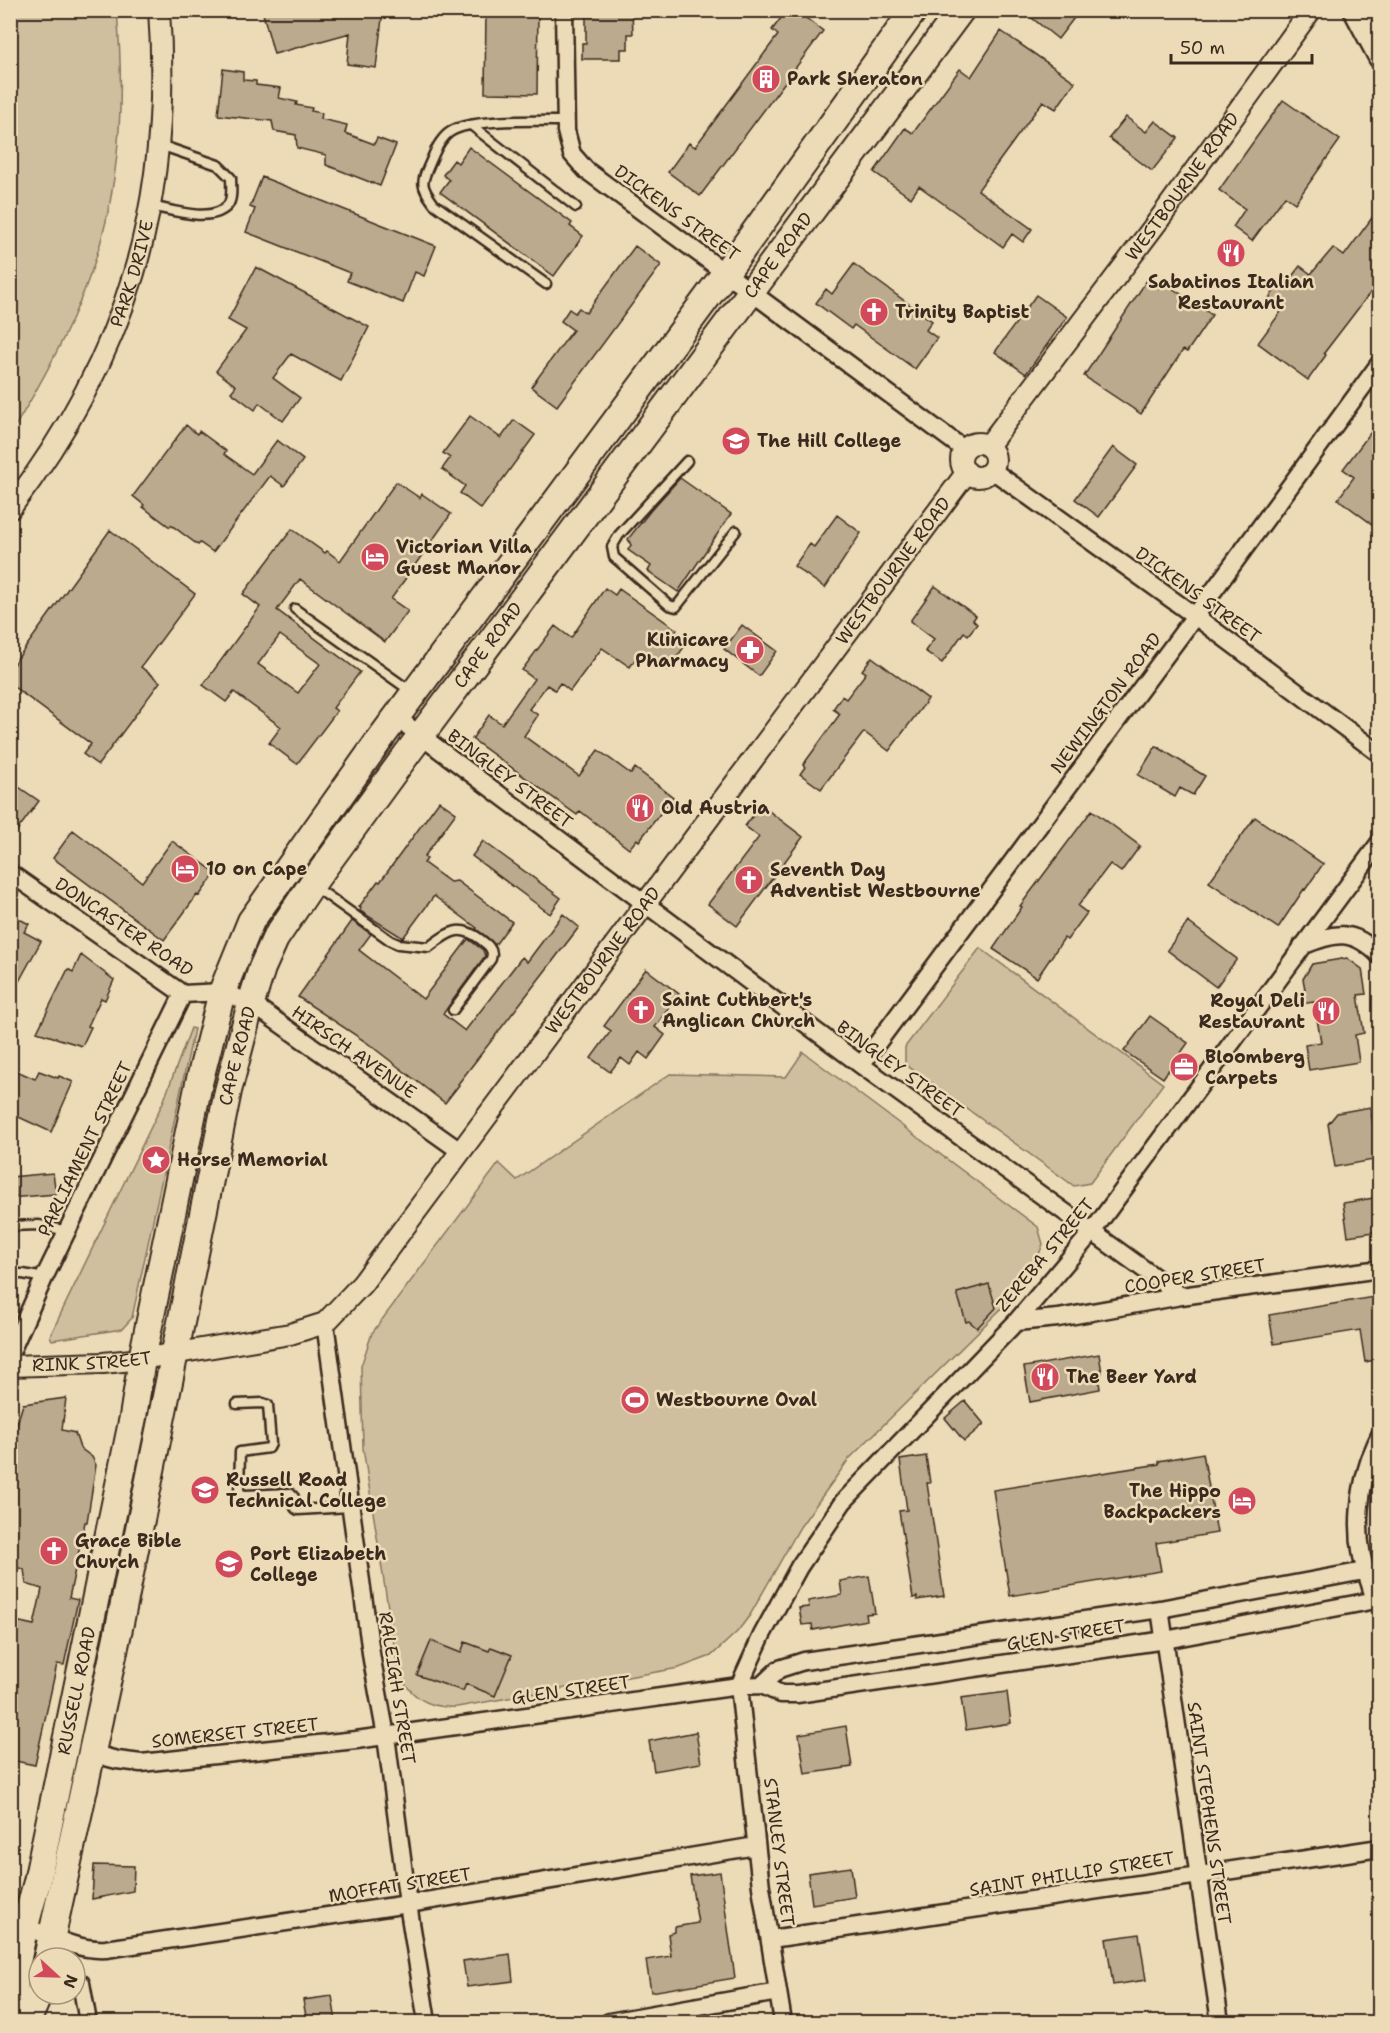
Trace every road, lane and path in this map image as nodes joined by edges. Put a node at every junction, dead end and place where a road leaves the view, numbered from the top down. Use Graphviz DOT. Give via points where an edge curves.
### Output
graph roads {
  1 [pos="159,10"];
  2 [pos="564,10"];
  3 [pos="960,10"];
  4 [pos="1311,10"];
  5 [pos="1355,10"];
  6 [pos="908,13"];
  7 [pos="1380,57"];
  8 [pos="566,121"];
  9 [pos="471,125"];
  10 [pos="159,144"];
  11 [pos="152,206"];
  12 [pos="576,207"];
  13 [pos="726,272"];
  14 [pos="546,284"];
  15 [pos="751,292"];
  16 [pos="1380,363"];
  17 [pos="988,446"];
  18 [pos="965,450"];
  19 [pos="687,461"];
  20 [pos="992,470"];
  21 [pos="967,472"];
  22 [pos="10,509"];
  23 [pos="735,531"];
  24 [pos="295,609"];
  25 [pos="1195,616"];
  26 [pos="414,694"];
  27 [pos="397,718"];
  28 [pos="420,736"];
  29 [pos="1380,754"];
  30 [pos="1380,842"];
  31 [pos="12,877"];
  32 [pos="312,884"];
  33 [pos="645,905"];
  34 [pos="1302,946"];
  35 [pos="1380,956"];
  36 [pos="222,992"];
  37 [pos="183,994"];
  38 [pos="251,1003"];
  39 [pos="453,1010"];
  40 [pos="861,1065"];
  41 [pos="460,1151"];
  42 [pos="10,1226"];
  43 [pos="68,1231"];
  44 [pos="1092,1232"];
  45 [pos="1380,1269"];
  46 [pos="12,1274"];
  47 [pos="44,1278"];
  48 [pos="1181,1296"];
  49 [pos="1016,1322"];
  50 [pos="325,1323"];
  51 [pos="174,1353"];
  52 [pos="10,1354"];
  53 [pos="142,1359"];
  54 [pos="10,1366"];
  55 [pos="237,1404"];
  56 [pos="1380,1435"];
  57 [pos="350,1507"];
  58 [pos="1365,1571"];
  59 [pos="1378,1602"];
  60 [pos="1160,1609"];
  61 [pos="1165,1640"];
  62 [pos="762,1685"];
  63 [pos="739,1686"];
  64 [pos="386,1736"];
  65 [pos="90,1753"];
  66 [pos="756,1846"];
  67 [pos="1380,1848"];
  68 [pos="1198,1874"];
  69 [pos="408,1904"];
  70 [pos="18,1924"];
  71 [pos="771,1939"];
  72 [pos="48,1946"];
  73 [pos="49,1946"];
  74 [pos="87,1949"];
  75 [pos="778,1992"];
  76 [pos="34,2006"];
  77 [pos="85,2006"];
  78 [pos="17,2022"];
  79 [pos="27,2022"];
  80 [pos="88,2022"];
  81 [pos="427,2022"];
  82 [pos="609,2022"];
  83 [pos="783,2022"];
  84 [pos="1220,2022"];
  1 -- 10 [label="street, PARK DRIVE" via="163,98"];
  2 -- 8 [label="street, DICKENS STREET"];
  3 -- 15 [label="main road, CAPE ROAD"];
  4 -- 17 [label="street, WESTBOURNE ROAD"];
  5 -- 7 [label="main road"];
  6 -- 13 [label="main road, CAPE ROAD"];
  8 -- 9 [label="lane"];
  8 -- 13 [label="street, DICKENS STREET" via="572,154 586,170"];
  9 -- 12 [label="lane"];
  9 -- 14 [label="lane" via="450,132 437,146 422,181 423,190 434,204"];
  10 -- 11 [label="street, PARK DRIVE"];
  10 -- 11 [label="lane" via="218,165 231,178 232,192 229,205 216,214 199,215"];
  11 -- 22 [label="street, PARK DRIVE" via="129,293 101,363 59,437"];
  13 -- 15 [label="street, DICKENS STREET"];
  13 -- 26 [label="main road, CAPE ROAD"];
  15 -- 18 [label="street, DICKENS STREET"];
  15 -- 28 [label="main road, CAPE ROAD"];
  16 -- 25 [label="street, NEWINGTON ROAD"];
  17 -- 18 [label="street" via="978,443"];
  17 -- 20 [label="street" via="995,460"];
  18 -- 21 [label="street" via="962,462"];
  19 -- 23 [label="lane" via="619,535 612,547 614,557 676,607"];
  20 -- 21 [label="street" via="982,477"];
  20 -- 25 [label="street, DICKENS STREET"];
  21 -- 33 [label="street, WESTBOURNE ROAD"];
  24 -- 26 [label="lane"];
  25 -- 29 [label="street, DICKENS STREET"];
  25 -- 40 [label="street, NEWINGTON ROAD"];
  26 -- 27 [label="main road, CAPE ROAD"];
  27 -- 28 [label="street, BINGLEY STREET"];
  27 -- 36 [label="main road, CAPE ROAD" via="259,908"];
  28 -- 32 [label="main road, CAPE ROAD"];
  28 -- 33 [label="street, BINGLEY STREET"];
  30 -- 34 [label="street, ZEREBA STREET"];
  31 -- 37 [label="street, DONCASTER ROAD"];
  32 -- 38 [label="main road, CAPE ROAD" via="275,939"];
  32 -- 39 [label="lane" via="398,944 429,947 458,930 473,934 488,945 491,959"];
  33 -- 40 [label="street, BINGLEY STREET"];
  33 -- 41 [label="street, WESTBOURNE ROAD"];
  34 -- 35 [label="street" via="1330,935 1343,935 1365,944"];
  34 -- 44 [label="street, ZEREBA STREET"];
  36 -- 37 [label="street, DONCASTER ROAD"];
  36 -- 38 [label="street, HIRSCH AVENUE"];
  36 -- 53 [label="main road, CAPE ROAD" via="199,1083"];
  37 -- 43 [label="street, PARLIAMENT STREET"];
  38 -- 41 [label="street, HIRSCH AVENUE"];
  38 -- 51 [label="main road, CAPE ROAD" via="228,1091"];
  40 -- 44 [label="street, BINGLEY STREET"];
  41 -- 50 [label="street, WESTBOURNE ROAD" via="362,1284"];
  42 -- 43 [label="lane" via="39,1225"];
  43 -- 47 [label="street, PARLIAMENT STREET"];
  44 -- 48 [label="street, BINGLEY STREET"];
  44 -- 49 [label="street, ZEREBA STREET"];
  45 -- 48 [label="street, COOPER STREET"];
  46 -- 47 [label="lane"];
  47 -- 52 [label="street, PARLIAMENT STREET"];
  48 -- 49 [label="street, COOPER STREET"];
  49 -- 63 [label="street, ZEREBA STREET" via="843,1502 775,1609"];
  50 -- 51 [label="street, WESTBOURNE ROAD" via="290,1334"];
  50 -- 57 [label="street, RALEIGH STREET"];
  51 -- 53 [label="street, RINK STREET"];
  51 -- 65 [label="main road, RUSSELL ROAD"];
  53 -- 54 [label="street, RINK STREET"];
  53 -- 70 [label="main road, RUSSELL ROAD" via="37,1882"];
  55 -- 57 [label="lane" via="268,1405 271,1444 269,1448 240,1452 239,1492 290,1493 298,1510"];
  56 -- 58 [label="street" via="1362,1487 1359,1517"];
  57 -- 64 [label="street, RALEIGH STREET"];
  58 -- 59 [label="street"];
  58 -- 60 [label="street, GLEN STREET"];
  59 -- 61 [label="street, GLEN STREET"];
  60 -- 61 [label="street, SAINT STEPHENS STREET"];
  60 -- 62 [label="street, GLEN STREET" via="804,1661 779,1669"];
  61 -- 62 [label="street, GLEN STREET" via="797,1694 782,1694"];
  61 -- 68 [label="street, SAINT STEPHENS STREET"];
  62 -- 63 [label="street, GLEN STREET"];
  63 -- 64 [label="street, GLEN STREET"];
  63 -- 66 [label="street, STANLEY STREET"];
  64 -- 65 [label="street, SOMERSET STREET" via="141,1763"];
  64 -- 69 [label="street, RALEIGH STREET"];
  65 -- 73 [label="main road, RUSSELL ROAD"];
  66 -- 69 [label="street, MOFFAT STREET"];
  66 -- 71 [label="street, STANLEY STREET"];
  67 -- 68 [label="street, SAINT PHILLIP STREET"];
  68 -- 71 [label="street, SAINT PHILLIP STREET"];
  68 -- 84 [label="street, SAINT STEPHENS STREET"];
  69 -- 74 [label="street, MOFFAT STREET"];
  69 -- 81 [label="street, RALEIGH STREET"];
  70 -- 72 [label="street, MOFFAT STREET"];
  70 -- 78 [label="main road, RUSSELL ROAD" via="14,1998"];
  71 -- 75 [label="street, STANLEY STREET"];
  75 -- 82 [label="street"];
  75 -- 83 [label="street, STANLEY STREET"];
  76 -- 79 [label="main road"];
  77 -- 80 [label="street"];
}
